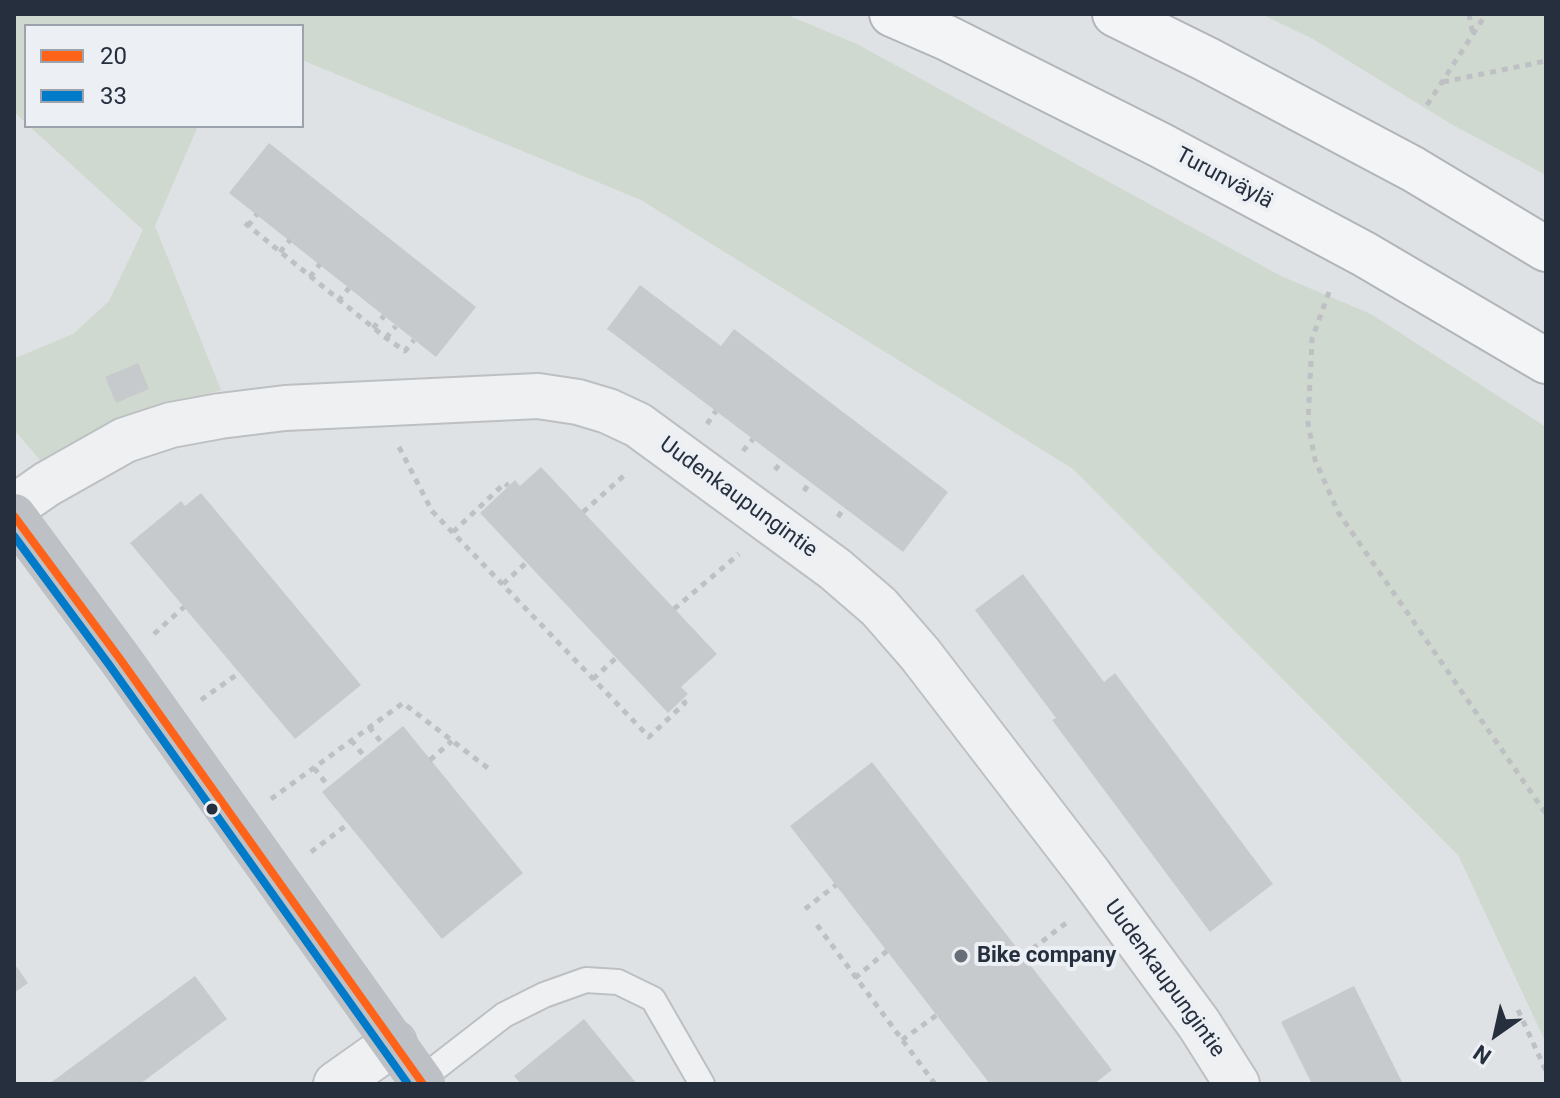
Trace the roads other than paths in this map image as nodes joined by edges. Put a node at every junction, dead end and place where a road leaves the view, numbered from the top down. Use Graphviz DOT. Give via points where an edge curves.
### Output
graph roads {
  1 [pos="892,14"];
  2 [pos="1115,14"];
  3 [pos="1546,249"];
  4 [pos="1546,361"];
  5 [pos="14,507"];
  6 [pos="14,516"];
  7 [pos="394,1043"];
  8 [pos="422,1082"];
  9 [pos="336,1084"];
  10 [pos="702,1084"];
  11 [pos="1237,1084"];
  1 -- 4 [label="highway, Turunväylä" via="1160,145 1364,254"];
  2 -- 3 [label="highway" via="1413,169"];
  5 -- 11 [label="street, Uudenkaupungintie" via="125,440 171,425 285,408 538,396 608,411 662,440 879,607 1190,1011"];
  6 -- 7 [label="street"];
  7 -- 8 [label="street"];
  7 -- 9 [label="street"];
  8 -- 10 [label="lane" via="504,1015 586,980 618,982 653,999"];
}
